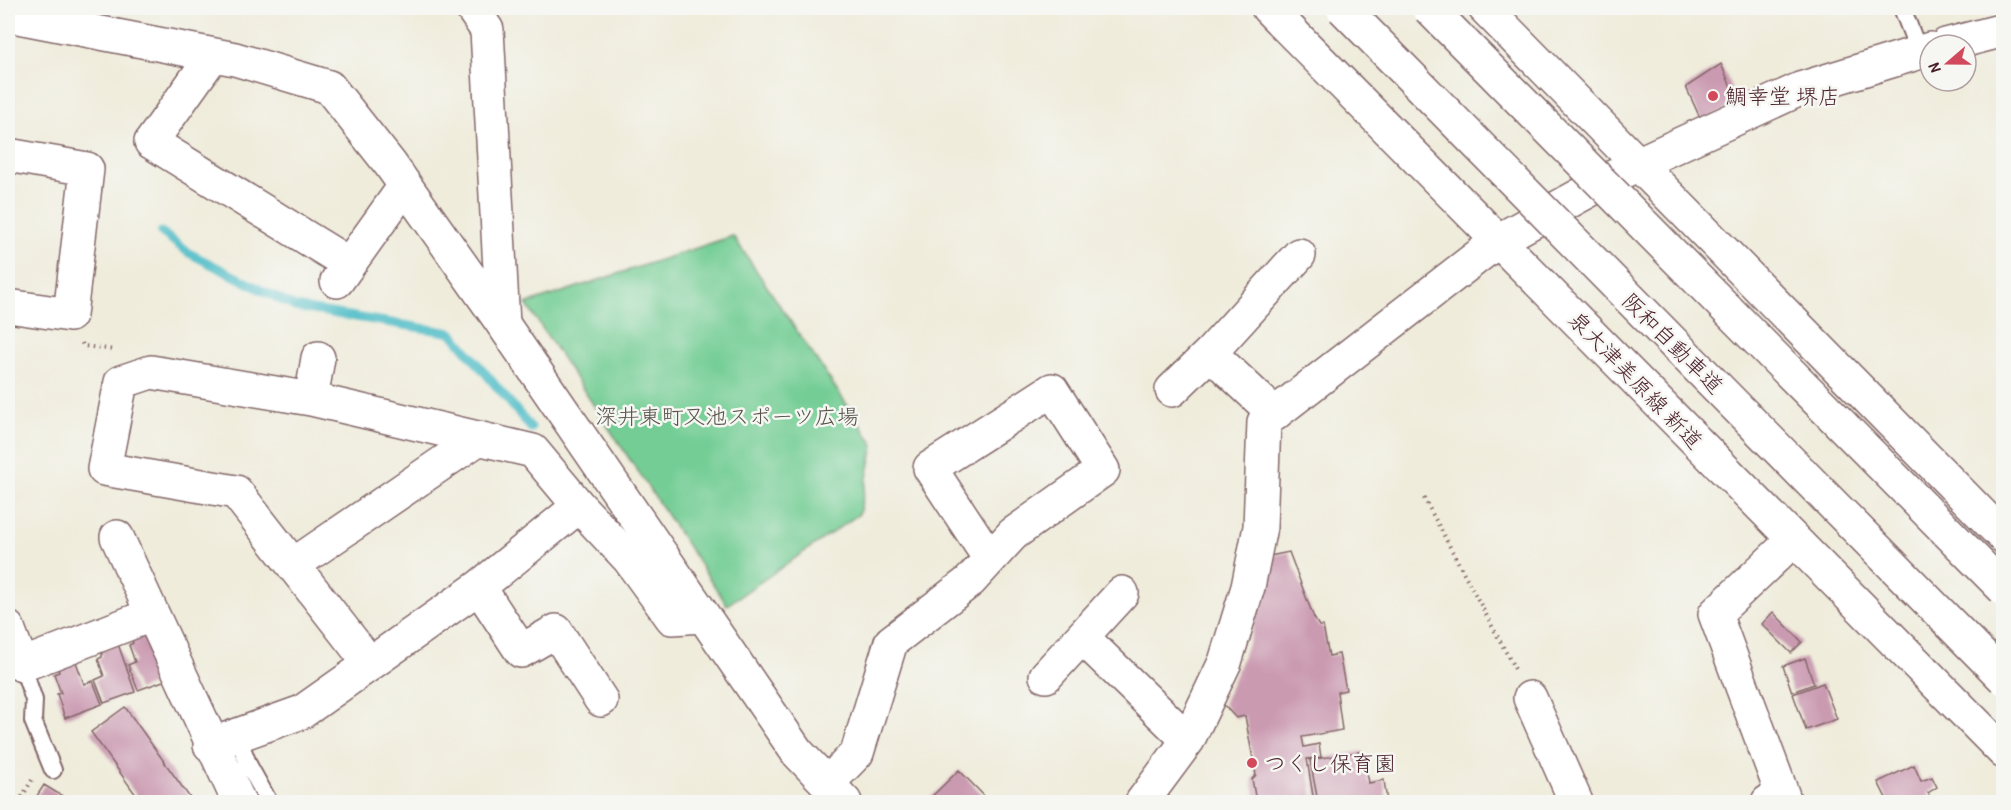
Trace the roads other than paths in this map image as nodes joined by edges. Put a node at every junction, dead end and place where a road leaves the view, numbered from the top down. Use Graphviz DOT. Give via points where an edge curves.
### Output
graph roads {
  1 [pos="472,8"];
  2 [pos="1269,8"];
  3 [pos="1343,8"];
  4 [pos="1429,8"];
  5 [pos="1485,8"];
  6 [pos="1902,8"];
  7 [pos="8,15"];
  8 [pos="2004,30"];
  9 [pos="1920,33"];
  10 [pos="1978,37"];
  11 [pos="1918,53"];
  12 [pos="213,55"];
  13 [pos="8,155"];
  14 [pos="1637,164"];
  15 [pos="405,186"];
  16 [pos="1499,240"];
  17 [pos="1299,255"];
  18 [pos="8,306"];
  19 [pos="503,324"];
  20 [pos="1210,353"];
  21 [pos="318,358"];
  22 [pos="1172,390"];
  23 [pos="311,399"];
  24 [pos="1275,414"];
  25 [pos="479,438"];
  26 [pos="579,506"];
  27 [pos="117,537"];
  28 [pos="2004,537"];
  29 [pos="1792,540"];
  30 [pos="990,559"];
  31 [pos="293,565"];
  32 [pos="479,587"];
  33 [pos="2004,589"];
  34 [pos="1122,593"];
  35 [pos="151,615"];
  36 [pos="702,616"];
  37 [pos="8,628"];
  38 [pos="1082,637"];
  39 [pos="370,664"];
  40 [pos="22,665"];
  41 [pos="1046,676"];
  42 [pos="2004,678"];
  43 [pos="1530,698"];
  44 [pos="601,700"];
  45 [pos="224,740"];
  46 [pos="1188,740"];
  47 [pos="2004,752"];
  48 [pos="52,770"];
  49 [pos="238,782"];
  50 [pos="836,793"];
  51 [pos="269,802"];
  52 [pos="1142,802"];
  53 [pos="1576,802"];
  54 [pos="1768,802"];
  1 -- 19 [label="main road" via="487,30"];
  2 -- 16 [label="main road, 泉大津美原線 新道"];
  3 -- 42 [label="main road, 阪和自動車道, bridge"];
  4 -- 33 [label="main road, bridge"];
  5 -- 14 [label="main road"];
  6 -- 9 [label="lane"];
  7 -- 12 [label="main road"];
  8 -- 10 [label="main road"];
  11 -- 14 [label="main road" via="1800,89"];
  12 -- 15 [label="main road" via="329,87"];
  12 -- 15 [label="main road" via="150,142 344,272"];
  13 -- 18 [label="main road" via="87,169 70,315"];
  14 -- 16 [label="main road"];
  14 -- 28 [label="main road"];
  15 -- 19 [label="main road"];
  16 -- 24 [label="main road"];
  16 -- 29 [label="main road, 泉大津美原線 新道"];
  17 -- 20 [label="main road"];
  19 -- 36 [label="main road"];
  20 -- 22 [label="main road"];
  20 -- 24 [label="main road"];
  21 -- 23 [label="main road"];
  23 -- 25 [label="main road"];
  23 -- 31 [label="main road" via="151,372 122,382 104,469 236,492"];
  24 -- 46 [label="main road" via="1264,422 1260,527 1248,587 1225,662"];
  25 -- 26 [label="main road" via="533,451"];
  25 -- 31 [label="main road"];
  26 -- 32 [label="main road"];
  26 -- 36 [label="main road" via="629,559 672,618"];
  27 -- 35 [label="main road"];
  29 -- 47 [label="main road, 泉大津美原線 新道"];
  29 -- 54 [label="main road" via="1715,614 1783,796"];
  30 -- 30 [label="main road" via="1013,534 1103,470 1052,390 930,468"];
  30 -- 50 [label="main road" via="970,580 891,642 857,753"];
  31 -- 39 [label="main road"];
  32 -- 39 [label="main road"];
  32 -- 44 [label="main road" via="521,651 556,631"];
  34 -- 38 [label="main road"];
  35 -- 40 [label="main road"];
  35 -- 45 [label="main road"];
  36 -- 50 [label="main road" via="797,752"];
  37 -- 40 [label="main road"];
  38 -- 41 [label="main road"];
  38 -- 46 [label="main road"];
  39 -- 45 [label="main road" via="302,712"];
  40 -- 48 [label="lane" via="34,700 33,721"];
  43 -- 53 [label="main road"];
  45 -- 49 [label="main road"];
  46 -- 52 [label="main road"];
  49 -- 51 [label="lane"];
}
